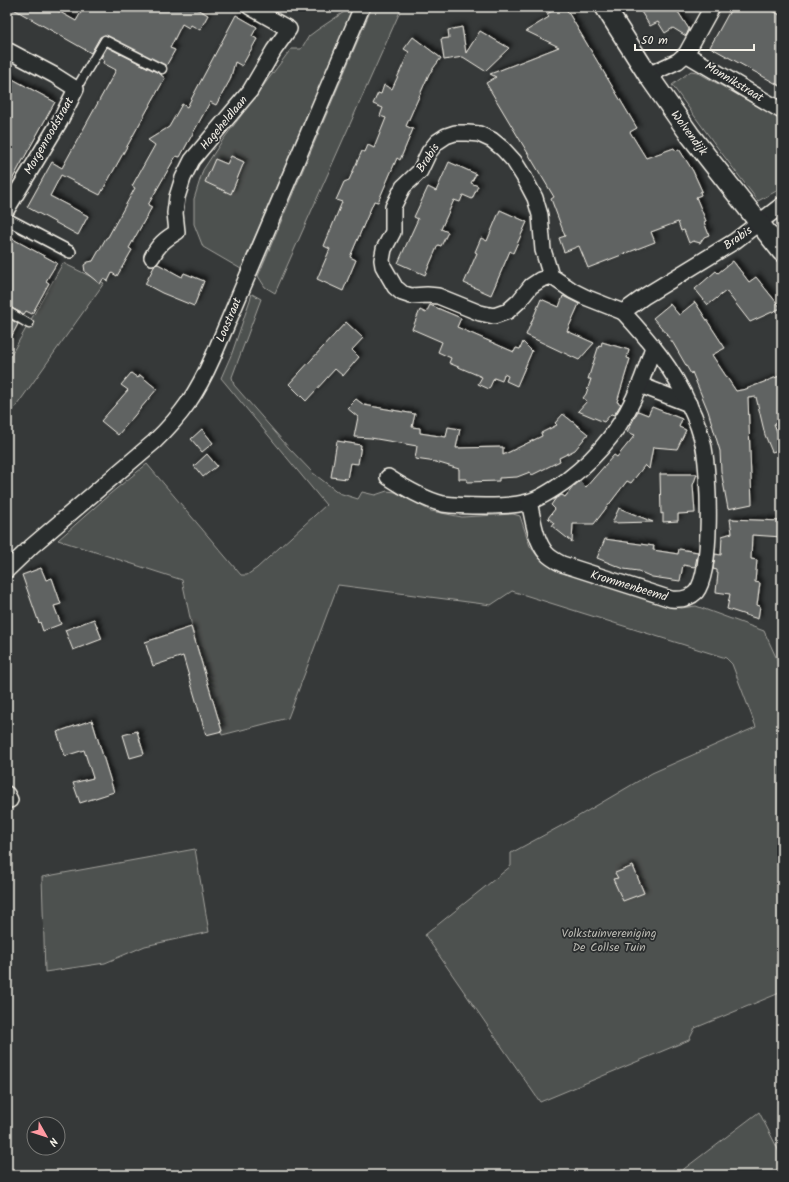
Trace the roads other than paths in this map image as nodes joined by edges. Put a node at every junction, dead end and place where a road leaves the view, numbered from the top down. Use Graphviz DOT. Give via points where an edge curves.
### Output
graph roads {
  1 [pos="250,7"];
  2 [pos="362,7"];
  3 [pos="605,7"];
  4 [pos="712,7"];
  5 [pos="7,50"];
  6 [pos="686,54"];
  7 [pos="162,69"];
  8 [pos="648,75"];
  9 [pos="76,89"];
  10 [pos="782,111"];
  11 [pos="782,205"];
  12 [pos="7,210"];
  13 [pos="7,219"];
  14 [pos="760,222"];
  15 [pos="70,252"];
  16 [pos="782,252"];
  17 [pos="152,257"];
  18 [pos="551,276"];
  19 [pos="7,311"];
  20 [pos="622,312"];
  21 [pos="29,324"];
  22 [pos="653,347"];
  23 [pos="640,385"];
  24 [pos="689,404"];
  25 [pos="388,477"];
  26 [pos="529,502"];
  27 [pos="7,570"];
  1 -- 17 [label="street, Hageheldlaan" via="290,29 274,50 250,91 192,160 182,178 177,197 176,232 158,246"];
  2 -- 27 [label="street, Loostraat" via="202,383 171,426"];
  3 -- 8 [label="street, Wolvendijk"];
  4 -- 6 [label="street"];
  5 -- 9 [label="street, Morgenroodstraat"];
  6 -- 8 [label="street" via="678,61"];
  6 -- 10 [label="street, Monnikstraat"];
  7 -- 9 [label="lane" via="105,40"];
  8 -- 14 [label="street, Wolvendijk" via="690,135"];
  9 -- 12 [label="street, Morgenroodstraat"];
  11 -- 14 [label="street, Brabis"];
  13 -- 15 [label="street"];
  14 -- 16 [label="street, Wolvendijk"];
  14 -- 20 [label="street, Brabis" via="735,241"];
  18 -- 18 [label="street, Brabis" via="530,286 519,302 508,311 494,316 438,296 411,296 395,287 389,280 382,260 392,232 393,207 403,187 420,172 436,142 455,133 479,134 492,140 514,161 535,198 540,215 543,250"];
  18 -- 20 [label="street" via="573,291"];
  19 -- 21 [label="lane"];
  20 -- 22 [label="street, Krommenbeemd"];
  22 -- 23 [label="street"];
  22 -- 24 [label="street, Krommenbeemd"];
  23 -- 24 [label="street"];
  23 -- 26 [label="street" via="625,415 599,453 562,484"];
  24 -- 26 [label="street, Krommenbeemd" via="699,427 704,448 709,524 702,582 689,598 671,599 575,570 551,558 540,542"];
  25 -- 26 [label="street" via="418,494 442,503 491,506"];
}
